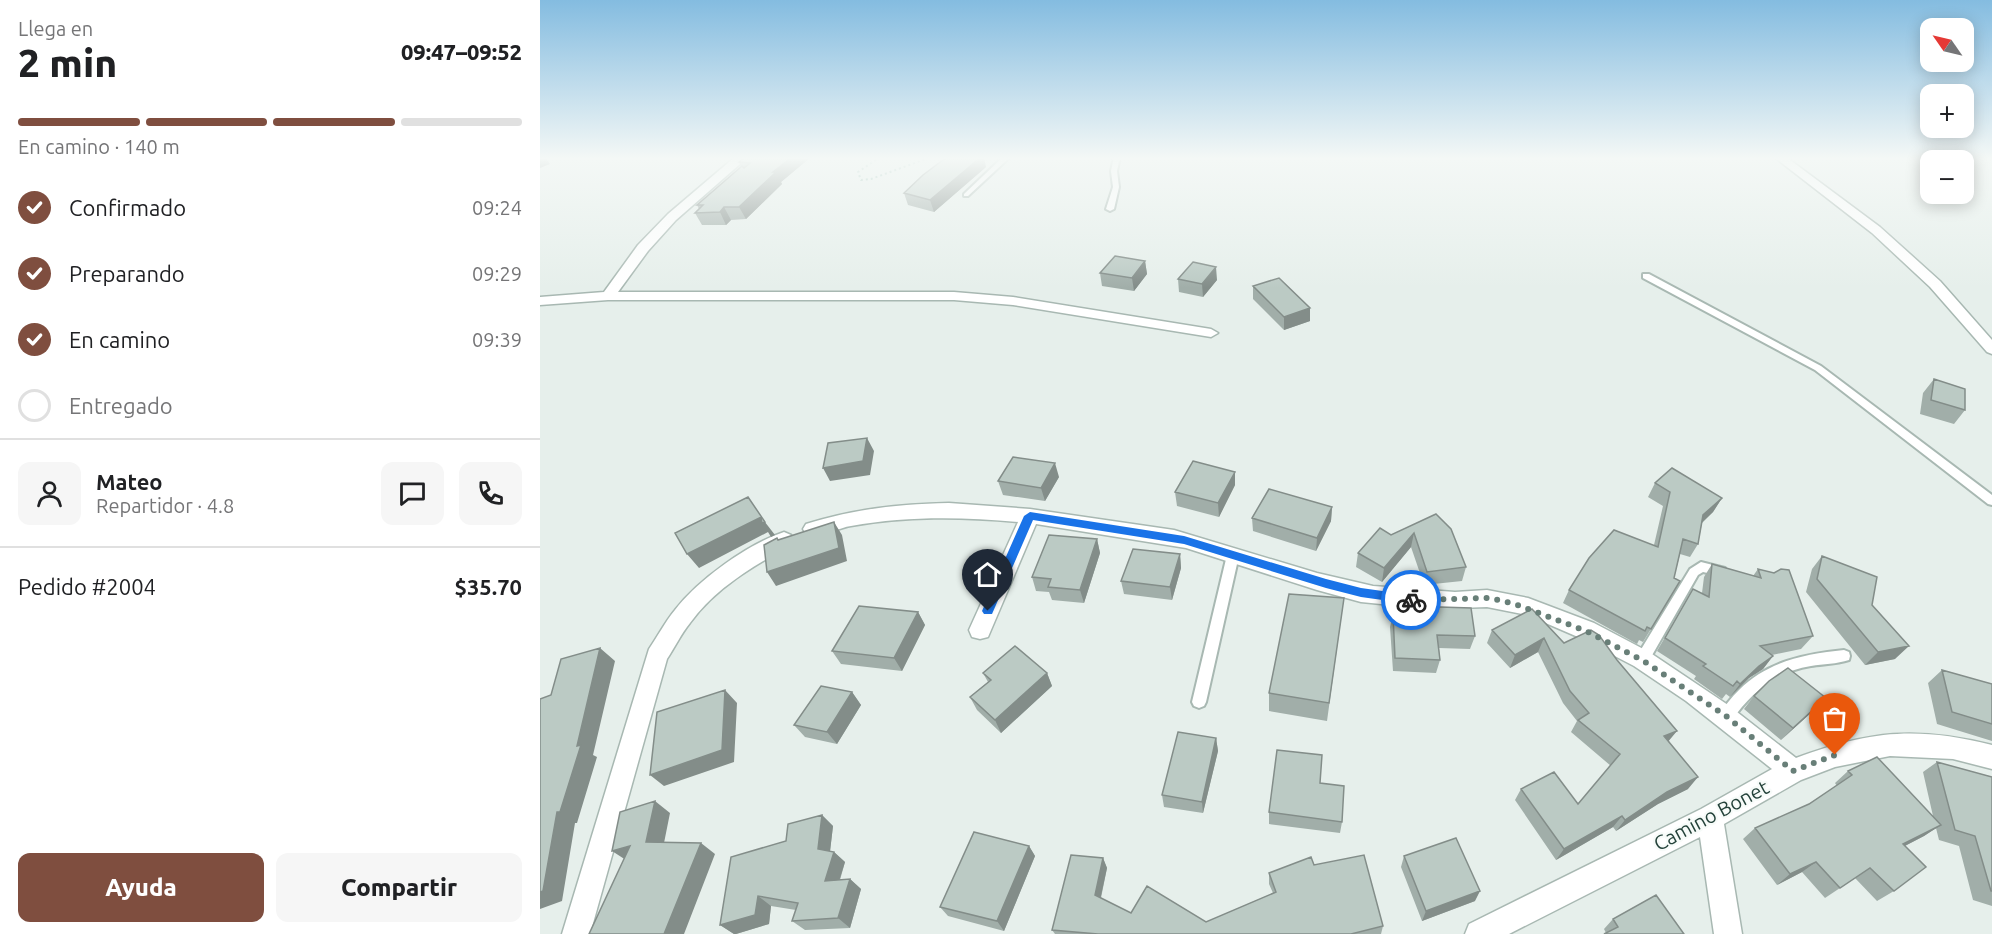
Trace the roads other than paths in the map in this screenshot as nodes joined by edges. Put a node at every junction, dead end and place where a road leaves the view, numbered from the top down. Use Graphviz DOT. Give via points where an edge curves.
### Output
graph roads {
  1 [pos="691,201"];
  2 [pos="1112,201"];
  3 [pos="1837,201"];
  4 [pos="1110,209"];
  5 [pos="1646,276"];
  6 [pos="608,296"];
  7 [pos="540,301"];
  8 [pos="1211,333"];
  9 [pos="1992,349"];
  10 [pos="1992,501"];
  11 [pos="1030,516"];
  12 [pos="1233,555"];
  13 [pos="1733,573"];
  14 [pos="980,630"];
  15 [pos="1844,656"];
  16 [pos="1642,660"];
  17 [pos="1199,702"];
  18 [pos="1726,716"];
  19 [pos="1992,757"];
  20 [pos="1793,771"];
  21 [pos="1710,818"];
  22 [pos="576,934"];
  23 [pos="1479,934"];
  24 [pos="1728,934"];
  1 -- 6 [label="street" via="643,248"];
  2 -- 4 [label="lane"];
  3 -- 9 [label="street" via="1935,284"];
  5 -- 10 [label="lane" via="1818,368"];
  6 -- 7 [label="street"];
  6 -- 8 [label="street" via="954,296 1013,301"];
  11 -- 12 [label="street" via="1184,540"];
  11 -- 14 [label="street"];
  11 -- 22 [label="street" via="927,510 852,518 785,540 747,560 715,584 683,615 657,656"];
  12 -- 16 [label="street" via="1361,593 1403,600 1490,598 1515,604 1586,631"];
  12 -- 17 [label="lane"];
  13 -- 16 [label="lane" via="1701,567 1694,572"];
  15 -- 18 [label="lane" via="1781,668 1740,695"];
  16 -- 18 [label="street"];
  18 -- 20 [label="street"];
  19 -- 20 [label="street, Camino Bonet" via="1953,747 1890,744 1835,755"];
  20 -- 21 [label="street, Camino Bonet"];
  21 -- 23 [label="street, Camino Bonet"];
  21 -- 24 [label="street"];
}
